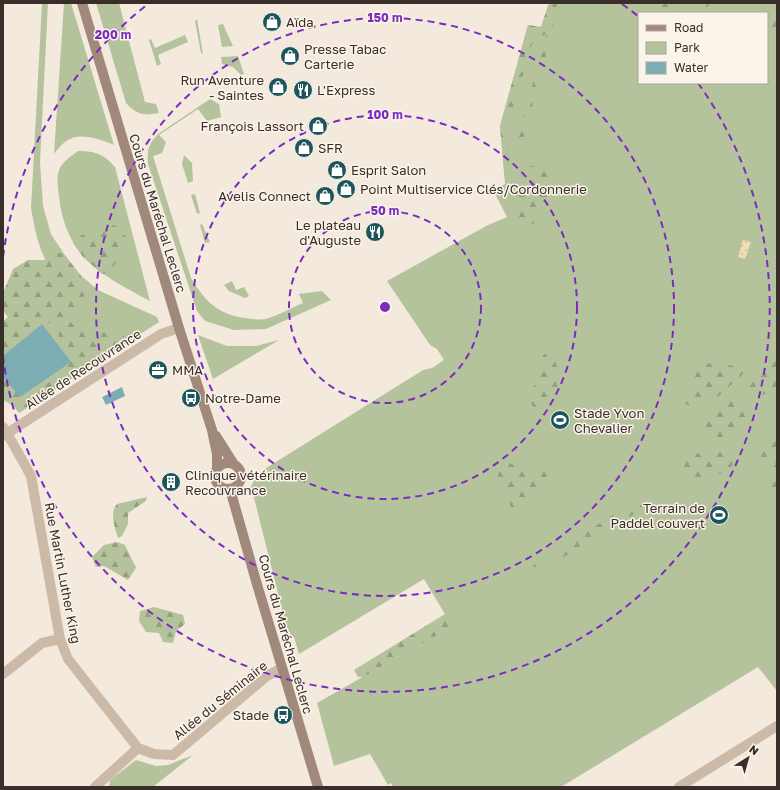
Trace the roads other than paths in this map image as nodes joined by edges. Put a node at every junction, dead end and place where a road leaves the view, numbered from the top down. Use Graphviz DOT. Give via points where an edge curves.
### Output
graph roads {
  1 [pos="82,3"];
  2 [pos="179,328"];
  3 [pos="212,430"];
  4 [pos="4,432"];
  5 [pos="233,463"];
  6 [pos="217,468"];
  7 [pos="230,489"];
  8 [pos="60,639"];
  9 [pos="282,668"];
  10 [pos="3,674"];
  11 [pos="777,726"];
  12 [pos="138,748"];
  13 [pos="97,786"];
  14 [pos="318,787"];
  15 [pos="679,787"];
  1 -- 2 [label="main road, Cours du Maréchal Leclerc"];
  2 -- 3 [label="main road, Cours du Maréchal Leclerc"];
  2 -- 4 [label="street, Allée de Recouvrance" via="161,334"];
  3 -- 5 [label="main road, Cours du Maréchal Leclerc"];
  3 -- 6 [label="main road, Cours du Maréchal Leclerc"];
  4 -- 8 [label="street, Rue Martin Luther King" via="31,476"];
  5 -- 6 [label="main road" via="224,463"];
  5 -- 7 [label="main road" via="240,471 241,478 237,485"];
  6 -- 7 [label="main road" via="214,477 218,485"];
  7 -- 9 [label="main road, Cours du Maréchal Leclerc"];
  8 -- 10 [label="street" via="42,643"];
  8 -- 12 [label="street, Rue Martin Luther King" via="68,659"];
  9 -- 12 [label="street, Allée du Séminaire" via="267,676 172,755 154,754"];
  9 -- 14 [label="main road, Cours du Maréchal Leclerc"];
  11 -- 15 [label="street"];
  12 -- 13 [label="street"];
}
